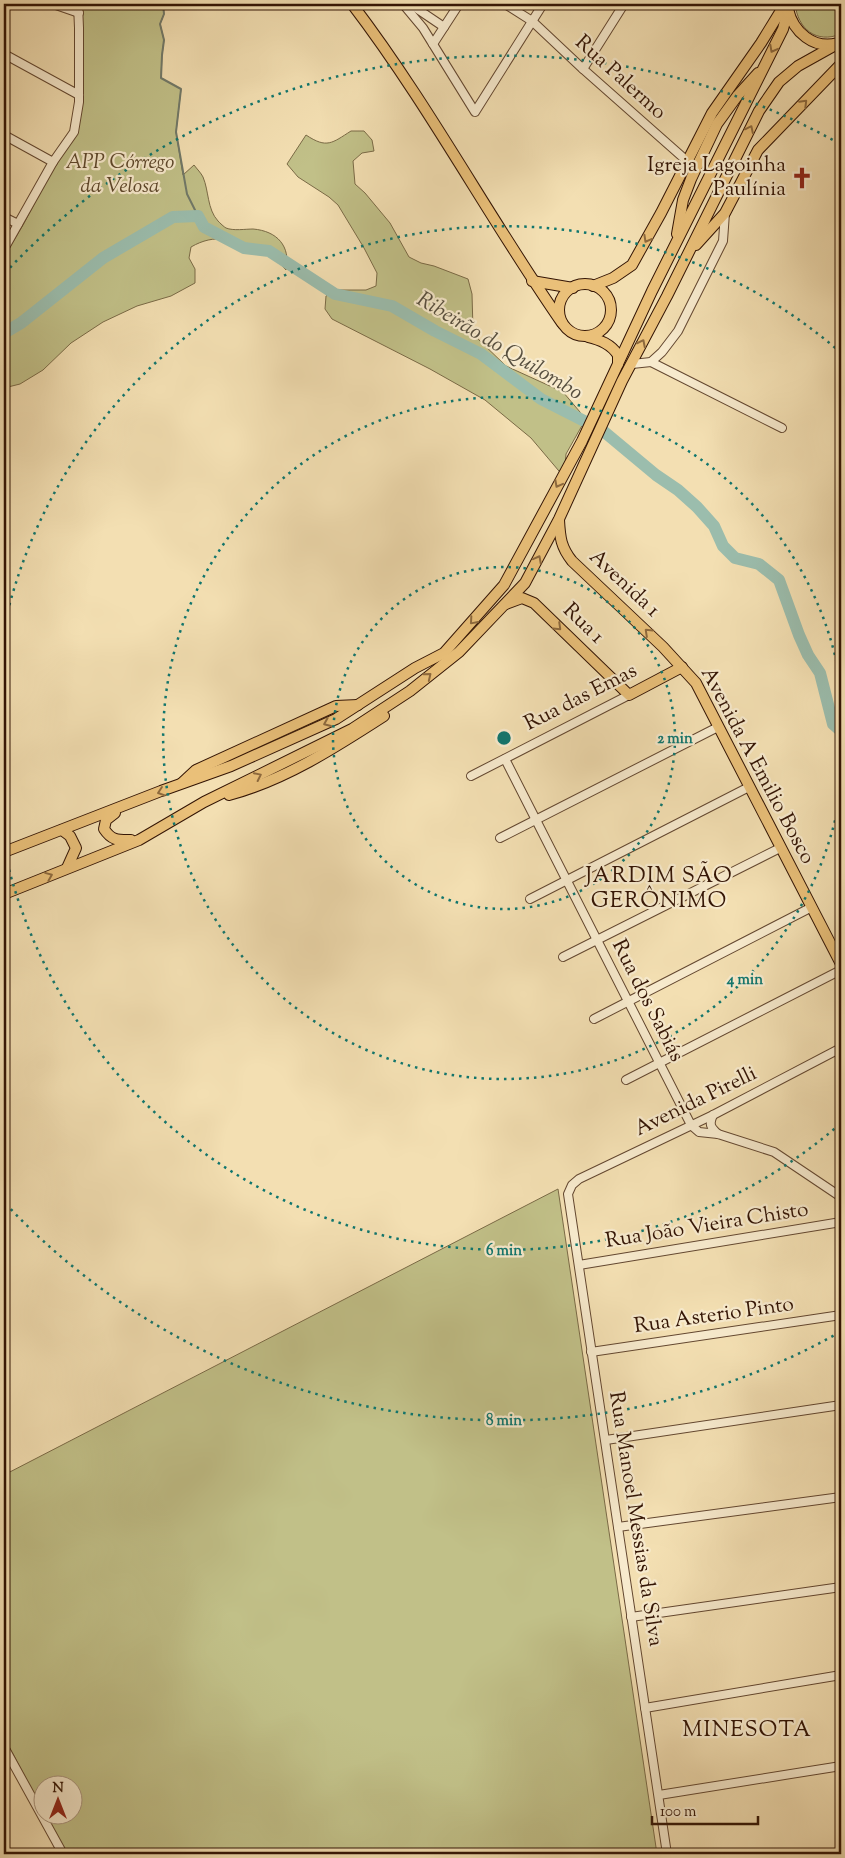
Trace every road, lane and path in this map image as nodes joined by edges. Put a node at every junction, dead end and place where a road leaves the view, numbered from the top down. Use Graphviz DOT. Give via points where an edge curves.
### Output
graph roads {
  1 [pos="53,4"];
  2 [pos="78,4"];
  3 [pos="352,4"];
  4 [pos="403,4"];
  5 [pos="410,4"];
  6 [pos="459,4"];
  7 [pos="505,4"];
  8 [pos="543,4"];
  9 [pos="624,4"];
  10 [pos="787,6"];
  11 [pos="79,13"];
  12 [pos="532,21"];
  13 [pos="444,27"];
  14 [pos="841,42"];
  15 [pos="432,44"];
  16 [pos="4,54"];
  17 [pos="841,64"];
  18 [pos="583,69"];
  19 [pos="762,69"];
  20 [pos="79,95"];
  21 [pos="4,135"];
  22 [pos="687,161"];
  23 [pos="53,162"];
  24 [pos="725,213"];
  25 [pos="4,216"];
  26 [pos="18,224"];
  27 [pos="675,246"];
  28 [pos="4,250"];
  29 [pos="690,251"];
  30 [pos="532,280"];
  31 [pos="593,286"];
  32 [pos="573,288"];
  33 [pos="562,323"];
  34 [pos="584,336"];
  35 [pos="651,362"];
  36 [pos="632,364"];
  37 [pos="618,366"];
  38 [pos="782,428"];
  39 [pos="559,519"];
  40 [pos="504,605"];
  41 [pos="682,667"];
  42 [pos="629,695"];
  43 [pos="718,726"];
  44 [pos="504,759"];
  45 [pos="471,776"];
  46 [pos="749,787"];
  47 [pos="119,808"];
  48 [pos="535,820"];
  49 [pos="62,830"];
  50 [pos="500,838"];
  51 [pos="139,840"];
  52 [pos="780,848"];
  53 [pos="4,852"];
  54 [pos="67,868"];
  55 [pos="566,881"];
  56 [pos="4,894"];
  57 [pos="530,899"];
  58 [pos="812,907"];
  59 [pos="597,940"];
  60 [pos="563,957"];
  61 [pos="841,964"];
  62 [pos="841,970"];
  63 [pos="628,1002"];
  64 [pos="594,1019"];
  65 [pos="841,1048"];
  66 [pos="659,1064"];
  67 [pos="626,1080"];
  68 [pos="713,1115"];
  69 [pos="691,1125"];
  70 [pos="718,1134"];
  71 [pos="570,1190"];
  72 [pos="841,1197"];
  73 [pos="841,1222"];
  74 [pos="579,1265"];
  75 [pos="841,1315"];
  76 [pos="591,1352"];
  77 [pos="841,1405"];
  78 [pos="606,1440"];
  79 [pos="841,1497"];
  80 [pos="618,1527"];
  81 [pos="841,1587"];
  82 [pos="630,1617"];
  83 [pos="841,1675"];
  84 [pos="645,1708"];
  85 [pos="4,1747"];
  86 [pos="841,1766"];
  87 [pos="659,1795"];
  88 [pos="63,1854"];
  89 [pos="667,1854"];
  1 -- 11 [label="street"];
  2 -- 11 [label="street"];
  3 -- 30 [label="main road" via="398,67"];
  4 -- 15 [label="street"];
  5 -- 13 [label="street"];
  6 -- 13 [label="street"];
  7 -- 12 [label="street, Rua Palermo"];
  8 -- 12 [label="street"];
  9 -- 18 [label="street"];
  10 -- 14 [label="main road" via="802,35 822,44"];
  10 -- 19 [label="main road, one-way" via="783,29"];
  10 -- 22 [label="main road" via="712,112"];
  11 -- 20 [label="street"];
  12 -- 15 [label="street" via="475,112"];
  12 -- 18 [label="street, Rua Palermo"];
  13 -- 15 [label="street"];
  29 -- 14 [label="main road, one-way" via="771,92 798,66"];
  16 -- 20 [label="street"];
  24 -- 17 [label="main road, one-way" via="758,150"];
  18 -- 22 [label="street, Rua Palermo"];
  19 -- 27 [label="main road"];
  19 -- 27 [label="main road" via="717,124 683,200"];
  20 -- 23 [label="street" via="74,132"];
  21 -- 23 [label="street"];
  22 -- 31 [label="main road, one-way" via="632,265"];
  23 -- 26 [label="street"];
  24 -- 29 [label="main road"];
  24 -- 35 [label="street" via="723,241 678,331"];
  25 -- 26 [label="street"];
  26 -- 28 [label="street"];
  27 -- 37 [label="main road"];
  36 -- 29 [label="main road, one-way"];
  30 -- 32 [label="main road"];
  30 -- 33 [label="main road"];
  31 -- 32 [label="main road"];
  31 -- 34 [label="main road" via="608,298 610,318 597,333"];
  32 -- 33 [label="main road" via="560,303"];
  33 -- 34 [label="main road" via="571,332"];
  34 -- 37 [label="main road" via="610,345 618,355"];
  35 -- 36 [label="street"];
  35 -- 38 [label="street"];
  36 -- 39 [label="main road"];
  37 -- 47 [label="main road, one-way" via="582,441 504,585 444,654 336,719 231,766"];
  40 -- 39 [label="main road, one-way" via="525,583"];
  41 -- 39 [label="main road, Avenida 1, one-way" via="572,561 560,539"];
  40 -- 42 [label="main road, Rua 1, one-way" via="522,598 534,603"];
  51 -- 40 [label="main road, one-way" via="204,802 352,728 410,691 459,652"];
  41 -- 42 [label="main road, Rua das Emas"];
  41 -- 43 [label="main road, Avenida A Emilio Bosco" via="696,683"];
  42 -- 44 [label="street, Rua das Emas"];
  43 -- 46 [label="main road, Avenida A Emilio Bosco"];
  43 -- 48 [label="street"];
  44 -- 45 [label="street, Rua das Emas"];
  44 -- 48 [label="street, Rua dos Sabiás"];
  46 -- 52 [label="main road, Avenida A Emilio Bosco"];
  46 -- 55 [label="street"];
  47 -- 49 [label="main road"];
  47 -- 51 [label="main road" via="106,820 104,828 109,836 118,840"];
  48 -- 50 [label="street"];
  48 -- 55 [label="street, Rua dos Sabiás"];
  49 -- 53 [label="main road"];
  49 -- 54 [label="main road" via="70,836 76,848"];
  51 -- 54 [label="main road"];
  52 -- 58 [label="main road, Avenida A Emilio Bosco"];
  52 -- 59 [label="street"];
  56 -- 54 [label="main road, one-way"];
  55 -- 57 [label="street"];
  55 -- 59 [label="street, Rua dos Sabiás"];
  58 -- 61 [label="main road, Avenida A Emilio Bosco"];
  58 -- 63 [label="street"];
  59 -- 60 [label="street"];
  59 -- 63 [label="street, Rua dos Sabiás"];
  62 -- 66 [label="street"];
  63 -- 64 [label="street"];
  63 -- 66 [label="street, Rua dos Sabiás"];
  65 -- 68 [label="street, Avenida Pirelli"];
  66 -- 67 [label="street"];
  66 -- 69 [label="street, Rua dos Sabiás"];
  68 -- 69 [label="street, Avenida Pirelli"];
  68 -- 70 [label="street" via="711,1128"];
  69 -- 70 [label="street" via="699,1132"];
  69 -- 71 [label="street, Avenida Pirelli" via="579,1179"];
  70 -- 72 [label="street" via="774,1152"];
  71 -- 74 [label="street, Rua Manoel Messias da Silva" via="568,1198"];
  73 -- 74 [label="street, Rua João Vieira Chisto"];
  74 -- 76 [label="street, Rua Manoel Messias da Silva"];
  75 -- 76 [label="street, Rua Asterio Pinto"];
  76 -- 78 [label="street, Rua Manoel Messias da Silva"];
  77 -- 78 [label="street"];
  78 -- 80 [label="street, Rua Manoel Messias da Silva"];
  79 -- 80 [label="street"];
  80 -- 82 [label="street, Rua Manoel Messias da Silva"];
  81 -- 82 [label="street"];
  82 -- 84 [label="street, Rua Manoel Messias da Silva"];
  83 -- 84 [label="street"];
  84 -- 87 [label="street, Rua Manoel Messias da Silva"];
  85 -- 88 [label="street"];
  86 -- 87 [label="street"];
  87 -- 89 [label="street, Rua Manoel Messias da Silva"];
}
